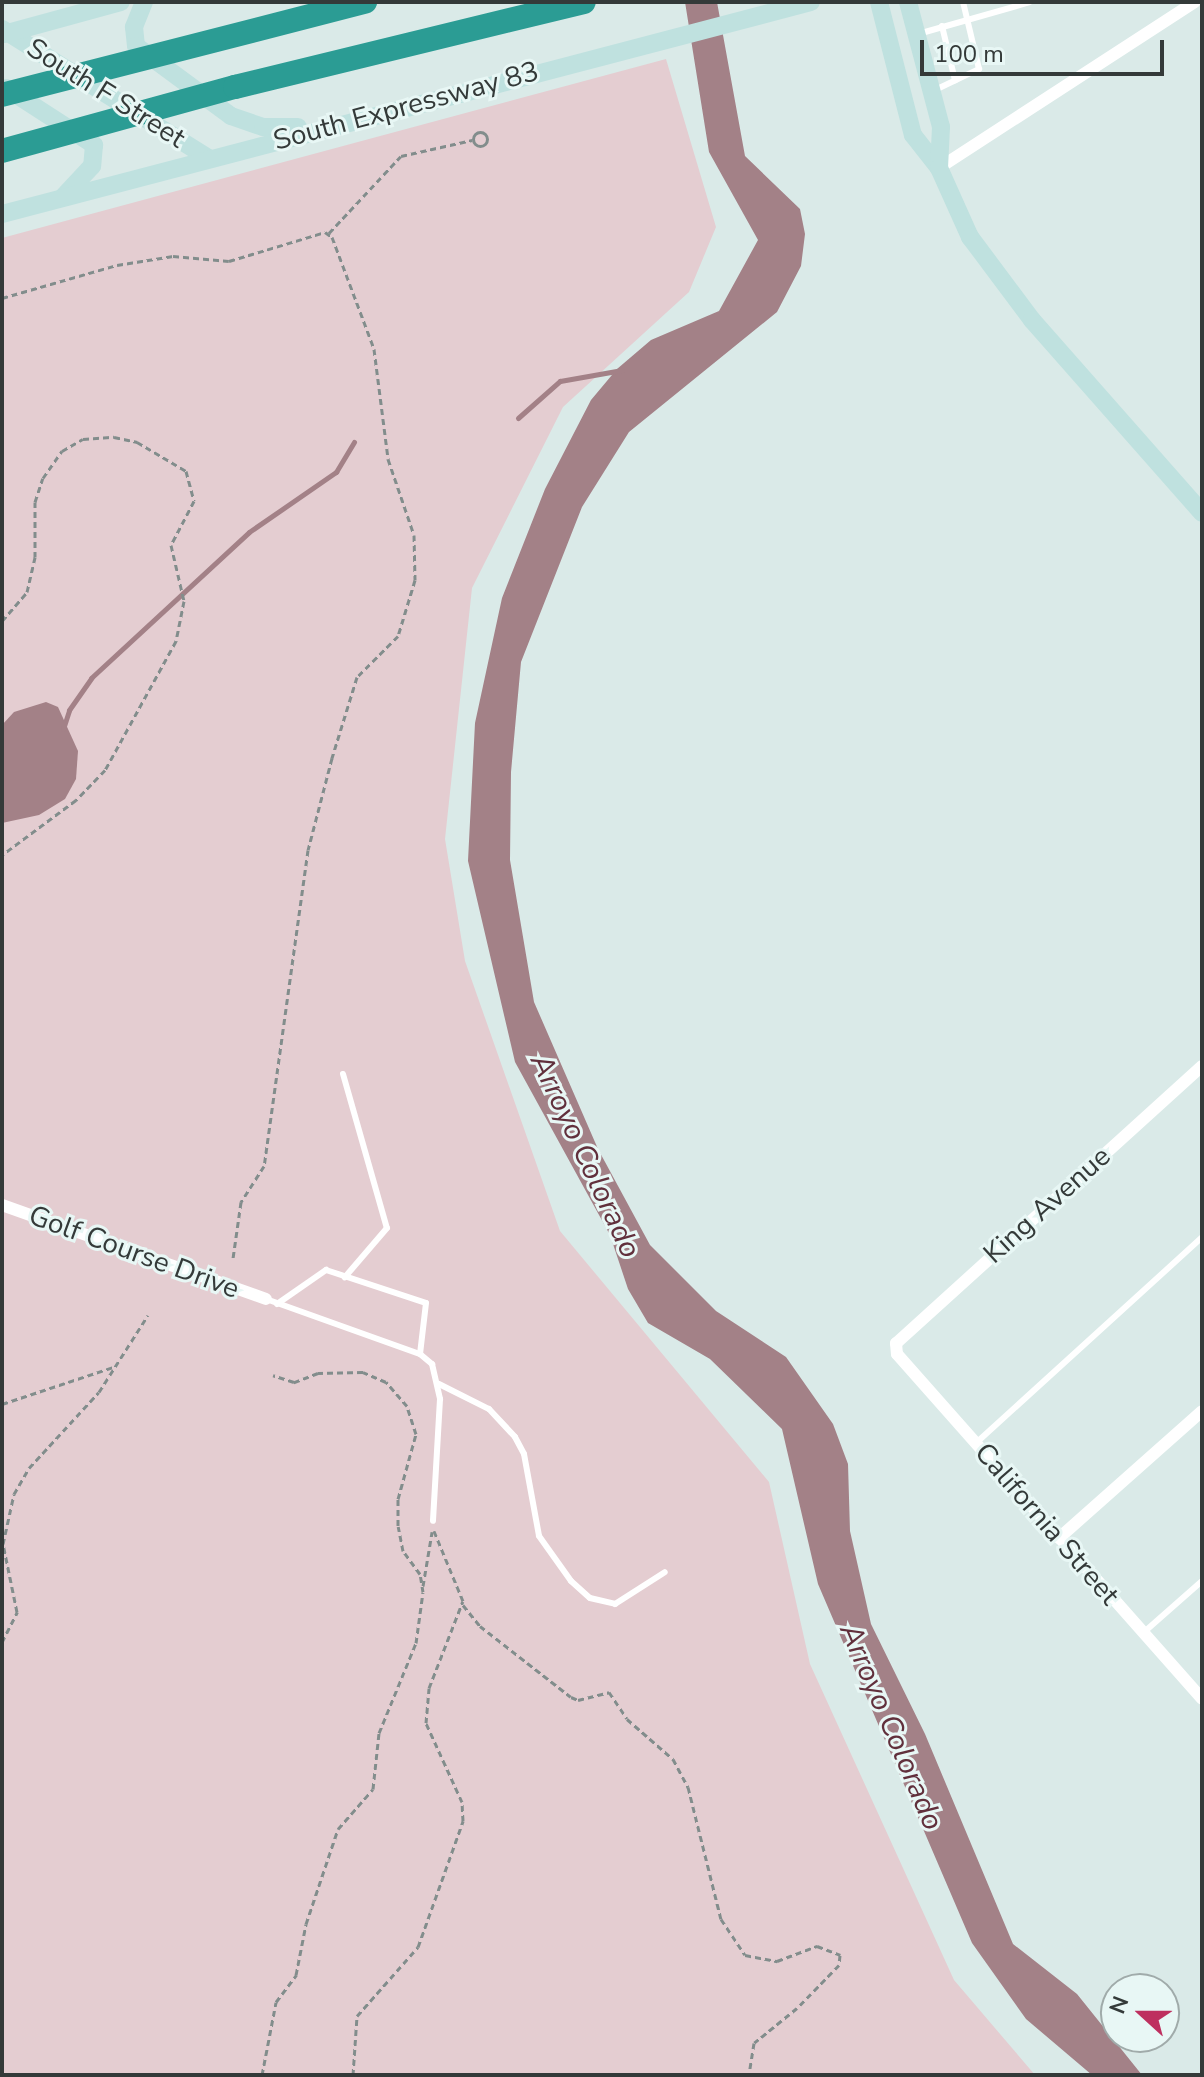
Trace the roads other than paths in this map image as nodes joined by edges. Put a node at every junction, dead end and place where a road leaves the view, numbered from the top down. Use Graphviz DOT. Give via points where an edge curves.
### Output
graph roads {
  1 [pos="121,2"];
  2 [pos="144,2"];
  3 [pos="365,2"];
  4 [pos="584,2"];
  5 [pos="809,2"];
  6 [pos="879,2"];
  7 [pos="908,2"];
  8 [pos="963,2"];
  9 [pos="1030,2"];
  10 [pos="1195,2"];
  11 [pos="73,9"];
  12 [pos="967,18"];
  13 [pos="942,26"];
  14 [pos="5,32"];
  15 [pos="917,34"];
  16 [pos="955,80"];
  17 [pos="2,85"];
  18 [pos="932,92"];
  19 [pos="2,95"];
  20 [pos="321,128"];
  21 [pos="2,153"];
  22 [pos="210,159"];
  23 [pos="939,168"];
  24 [pos="61,199"];
  25 [pos="2,214"];
  26 [pos="1202,513"];
  27 [pos="1202,1066"];
  28 [pos="343,1074"];
  29 [pos="2,1205"];
  30 [pos="1202,1237"];
  31 [pos="345,1277"];
  32 [pos="271,1301"];
  33 [pos="896,1347"];
  34 [pos="420,1354"];
  35 [pos="439,1384"];
  36 [pos="1202,1411"];
  37 [pos="976,1443"];
  38 [pos="433,1524"];
  39 [pos="1059,1538"];
  40 [pos="665,1572"];
  41 [pos="1202,1581"];
  42 [pos="1143,1633"];
  43 [pos="1202,1699"];
  1 -- 11 [label="main road"];
  2 -- 20 [label="main road" via="134,27 136,46 231,116 263,127"];
  3 -- 19 [label="highway"];
  4 -- 21 [label="highway" via="235,87"];
  5 -- 20 [label="main road, South Expressway 83"];
  6 -- 23 [label="main road" via="913,135"];
  7 -- 15 [label="main road"];
  8 -- 12 [label="lane"];
  9 -- 12 [label="lane"];
  10 -- 23 [label="street"];
  11 -- 14 [label="main road"];
  12 -- 13 [label="lane"];
  12 -- 16 [label="lane" via="979,69"];
  13 -- 15 [label="lane"];
  13 -- 16 [label="lane"];
  14 -- 22 [label="main road, South F Street"];
  15 -- 18 [label="main road"];
  16 -- 18 [label="lane"];
  17 -- 24 [label="main road" via="94,145 92,166"];
  18 -- 23 [label="main road" via="941,127"];
  20 -- 22 [label="main road, South Expressway 83"];
  22 -- 24 [label="main road, South Expressway 83"];
  23 -- 26 [label="main road" via="970,237 1032,320"];
  24 -- 25 [label="main road, South Expressway 83"];
  27 -- 33 [label="street, King Avenue" via="909,1327"];
  28 -- 31 [label="lane" via="387,1228"];
  29 -- 32 [label="street, Golf Course Drive"];
  30 -- 37 [label="lane"];
  31 -- 32 [label="lane" via="326,1270"];
  31 -- 34 [label="lane" via="426,1303"];
  32 -- 34 [label="lane"];
  33 -- 37 [label="street, California Street"];
  34 -- 35 [label="lane" via="432,1364"];
  35 -- 38 [label="lane"];
  35 -- 40 [label="lane" via="489,1409 515,1437 524,1454 539,1536 590,1598 615,1604"];
  36 -- 39 [label="street"];
  37 -- 39 [label="street, California Street"];
  39 -- 42 [label="street, California Street"];
  41 -- 42 [label="lane"];
  42 -- 43 [label="street, California Street"];
}
